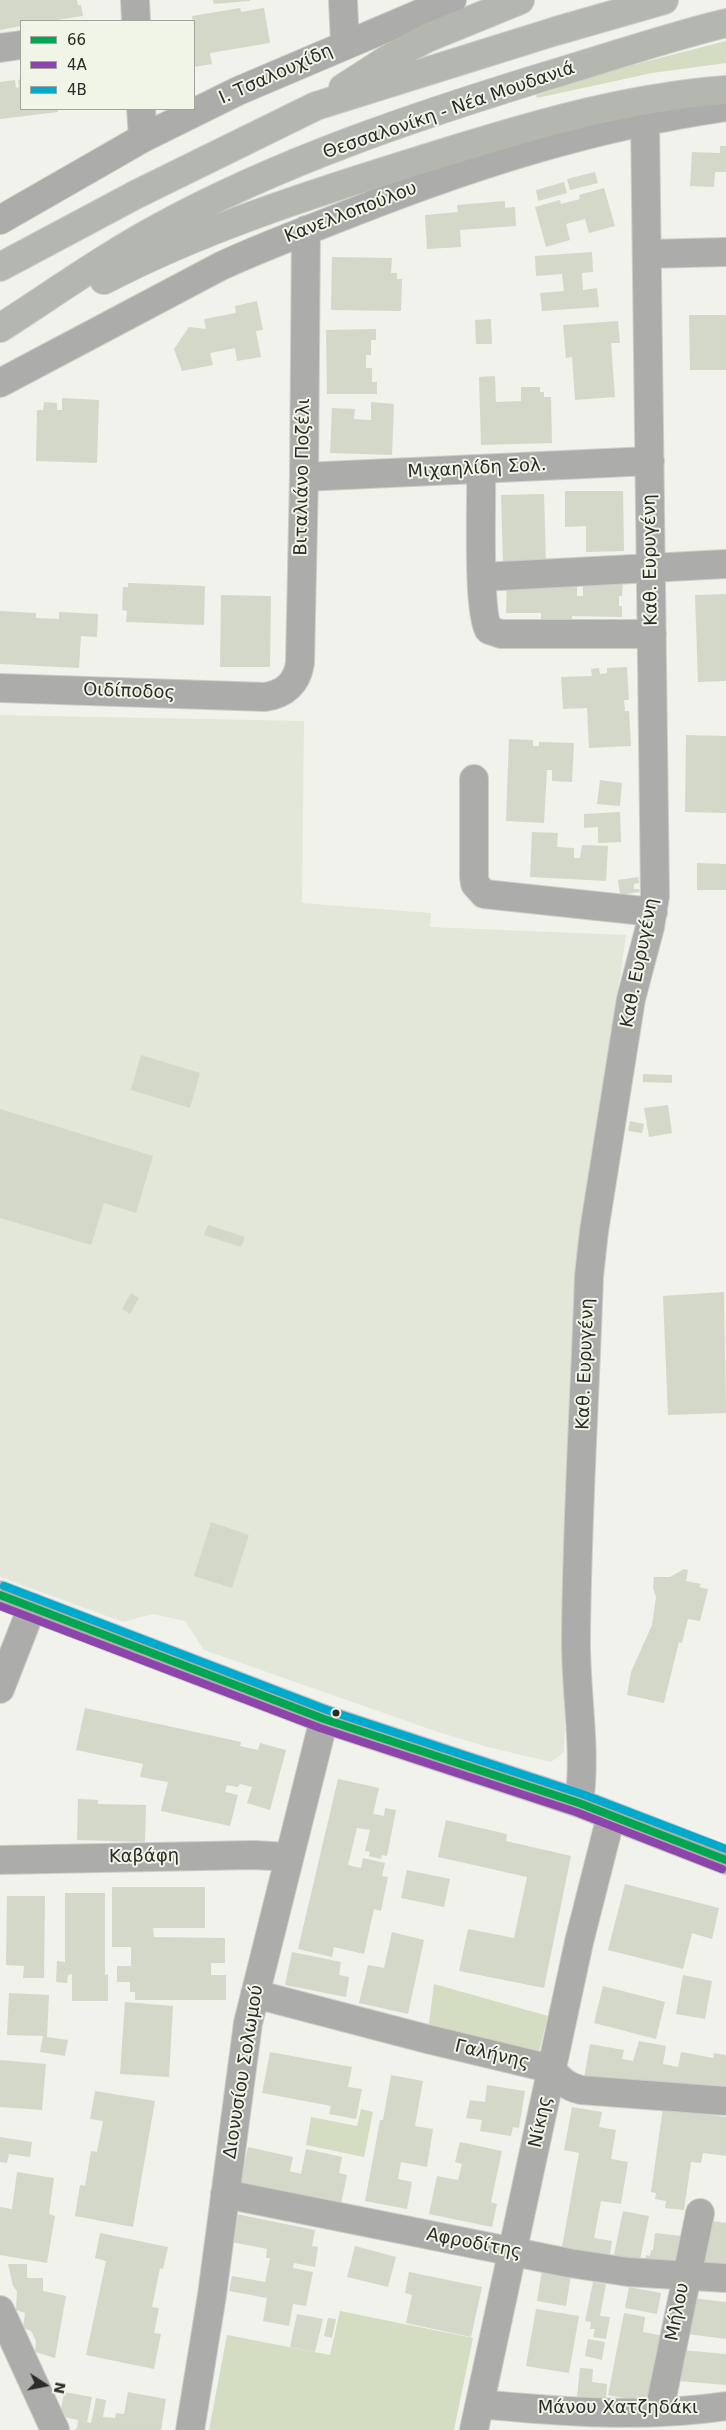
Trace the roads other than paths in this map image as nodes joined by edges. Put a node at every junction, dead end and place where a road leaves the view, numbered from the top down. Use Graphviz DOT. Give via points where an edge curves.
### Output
graph roads {
  1 [pos="135,0"];
  2 [pos="343,0"];
  3 [pos="452,0"];
  4 [pos="520,0"];
  5 [pos="664,0"];
  6 [pos="136,20"];
  7 [pos="726,23"];
  8 [pos="20,45"];
  9 [pos="344,45"];
  10 [pos="0,48"];
  11 [pos="726,90"];
  12 [pos="316,106"];
  13 [pos="726,107"];
  14 [pos="141,110"];
  15 [pos="645,120"];
  16 [pos="143,138"];
  17 [pos="0,220"];
  18 [pos="306,230"];
  19 [pos="726,252"];
  20 [pos="648,254"];
  21 [pos="0,267"];
  22 [pos="0,328"];
  23 [pos="0,333"];
  24 [pos="0,382"];
  25 [pos="650,461"];
  26 [pos="482,469"];
  27 [pos="304,477"];
  28 [pos="726,564"];
  29 [pos="650,568"];
  30 [pos="482,577"];
  31 [pos="652,634"];
  32 [pos="0,688"];
  33 [pos="258,696"];
  34 [pos="474,779"];
  35 [pos="653,912"];
  36 [pos="0,1595"];
  37 [pos="32,1606"];
  38 [pos="3,1675"];
  39 [pos="324,1719"];
  40 [pos="579,1803"];
  41 [pos="611,1816"];
  42 [pos="288,1857"];
  43 [pos="0,1860"];
  44 [pos="726,1860"];
  45 [pos="255,1994"];
  46 [pos="552,2069"];
  47 [pos="726,2101"];
  48 [pos="225,2194"];
  49 [pos="700,2213"];
  50 [pos="513,2252"];
  51 [pos="686,2276"];
  52 [pos="726,2278"];
  53 [pos="0,2310"];
  54 [pos="480,2404"];
  55 [pos="726,2406"];
  56 [pos="659,2412"];
  57 [pos="55,2430"];
  58 [pos="190,2430"];
  59 [pos="474,2430"];
  1 -- 6 [label="street"];
  2 -- 9 [label="street"];
  3 -- 9 [label="street, Ι. Τσαλουχίδη"];
  4 -- 12 [label="highway" via="427,38"];
  5 -- 12 [label="highway"];
  7 -- 22 [label="highway, Θεσσαλονίκη - Νέα Μουδανιά" via="475,98 374,132 262,178 161,226"];
  8 -- 10 [label="street"];
  9 -- 16 [label="street, Ι. Τσαλουχίδη" via="238,91"];
  11 -- 23 [label="highway" via="632,102 568,116 340,184 216,229 116,274"];
  12 -- 21 [label="highway" via="137,194"];
  13 -- 15 [label="street, Κανελλοπούλου"];
  14 -- 16 [label="street"];
  15 -- 18 [label="street, Κανελλοπούλου" via="531,148"];
  15 -- 20 [label="street, Καθ. Ευρυγένη"];
  16 -- 17 [label="street, Ι. Τσαλουχίδη"];
  18 -- 24 [label="street, Κανελλοπούλου" via="222,266"];
  18 -- 27 [label="street, Βιταλιάνο Ποζέλι"];
  19 -- 20 [label="street"];
  20 -- 25 [label="street, Καθ. Ευρυγένη"];
  25 -- 26 [label="street, Μιχαηλίδη Σολ."];
  25 -- 29 [label="street, Καθ. Ευρυγένη"];
  26 -- 27 [label="street, Μιχαηλίδη Σολ."];
  26 -- 30 [label="street"];
  27 -- 33 [label="street, Βιταλιάνο Ποζέλι" via="298,672 295,680 282,692"];
  28 -- 29 [label="street"];
  29 -- 30 [label="street"];
  29 -- 31 [label="street, Καθ. Ευρυγένη"];
  30 -- 31 [label="street" via="485,624 495,633"];
  31 -- 35 [label="street, Καθ. Ευρυγένη"];
  32 -- 33 [label="street, Οιδίποδος"];
  34 -- 35 [label="street" via="474,877 475,884 484,894"];
  35 -- 40 [label="street, Καθ. Ευρυγένη" via="631,999 589,1276 576,1637 582,1752"];
  36 -- 37 [label="main road"];
  37 -- 38 [label="street"];
  37 -- 39 [label="main road"];
  39 -- 40 [label="main road"];
  39 -- 42 [label="street, Διονυσίου Σολωμού"];
  40 -- 41 [label="main road"];
  41 -- 44 [label="main road"];
  41 -- 46 [label="street, Νίκης" via="579,1942"];
  42 -- 43 [label="street, Καβάφη"];
  42 -- 45 [label="street, Διονυσίου Σολωμού"];
  45 -- 46 [label="street, Γαλήνης"];
  45 -- 48 [label="street, Διονυσίου Σολωμού" via="234,2115"];
  46 -- 47 [label="street, Γαλήνης" via="564,2083 581,2090"];
  46 -- 50 [label="street, Νίκης"];
  48 -- 50 [label="street, Αφροδίτης"];
  48 -- 58 [label="street, Διονυσίου Σολωμού"];
  49 -- 51 [label="street, Μήλου"];
  50 -- 51 [label="street, Αφροδίτης" via="590,2266"];
  50 -- 54 [label="street, Νίκης"];
  51 -- 52 [label="street, Αφροδίτης"];
  51 -- 56 [label="street, Μήλου"];
  53 -- 57 [label="street"];
  54 -- 56 [label="street, Μάνου Χατζηδάκι" via="576,2412"];
  54 -- 59 [label="street, Νίκης"];
  55 -- 56 [label="street, Μάνου Χατζηδάκι"];
}
